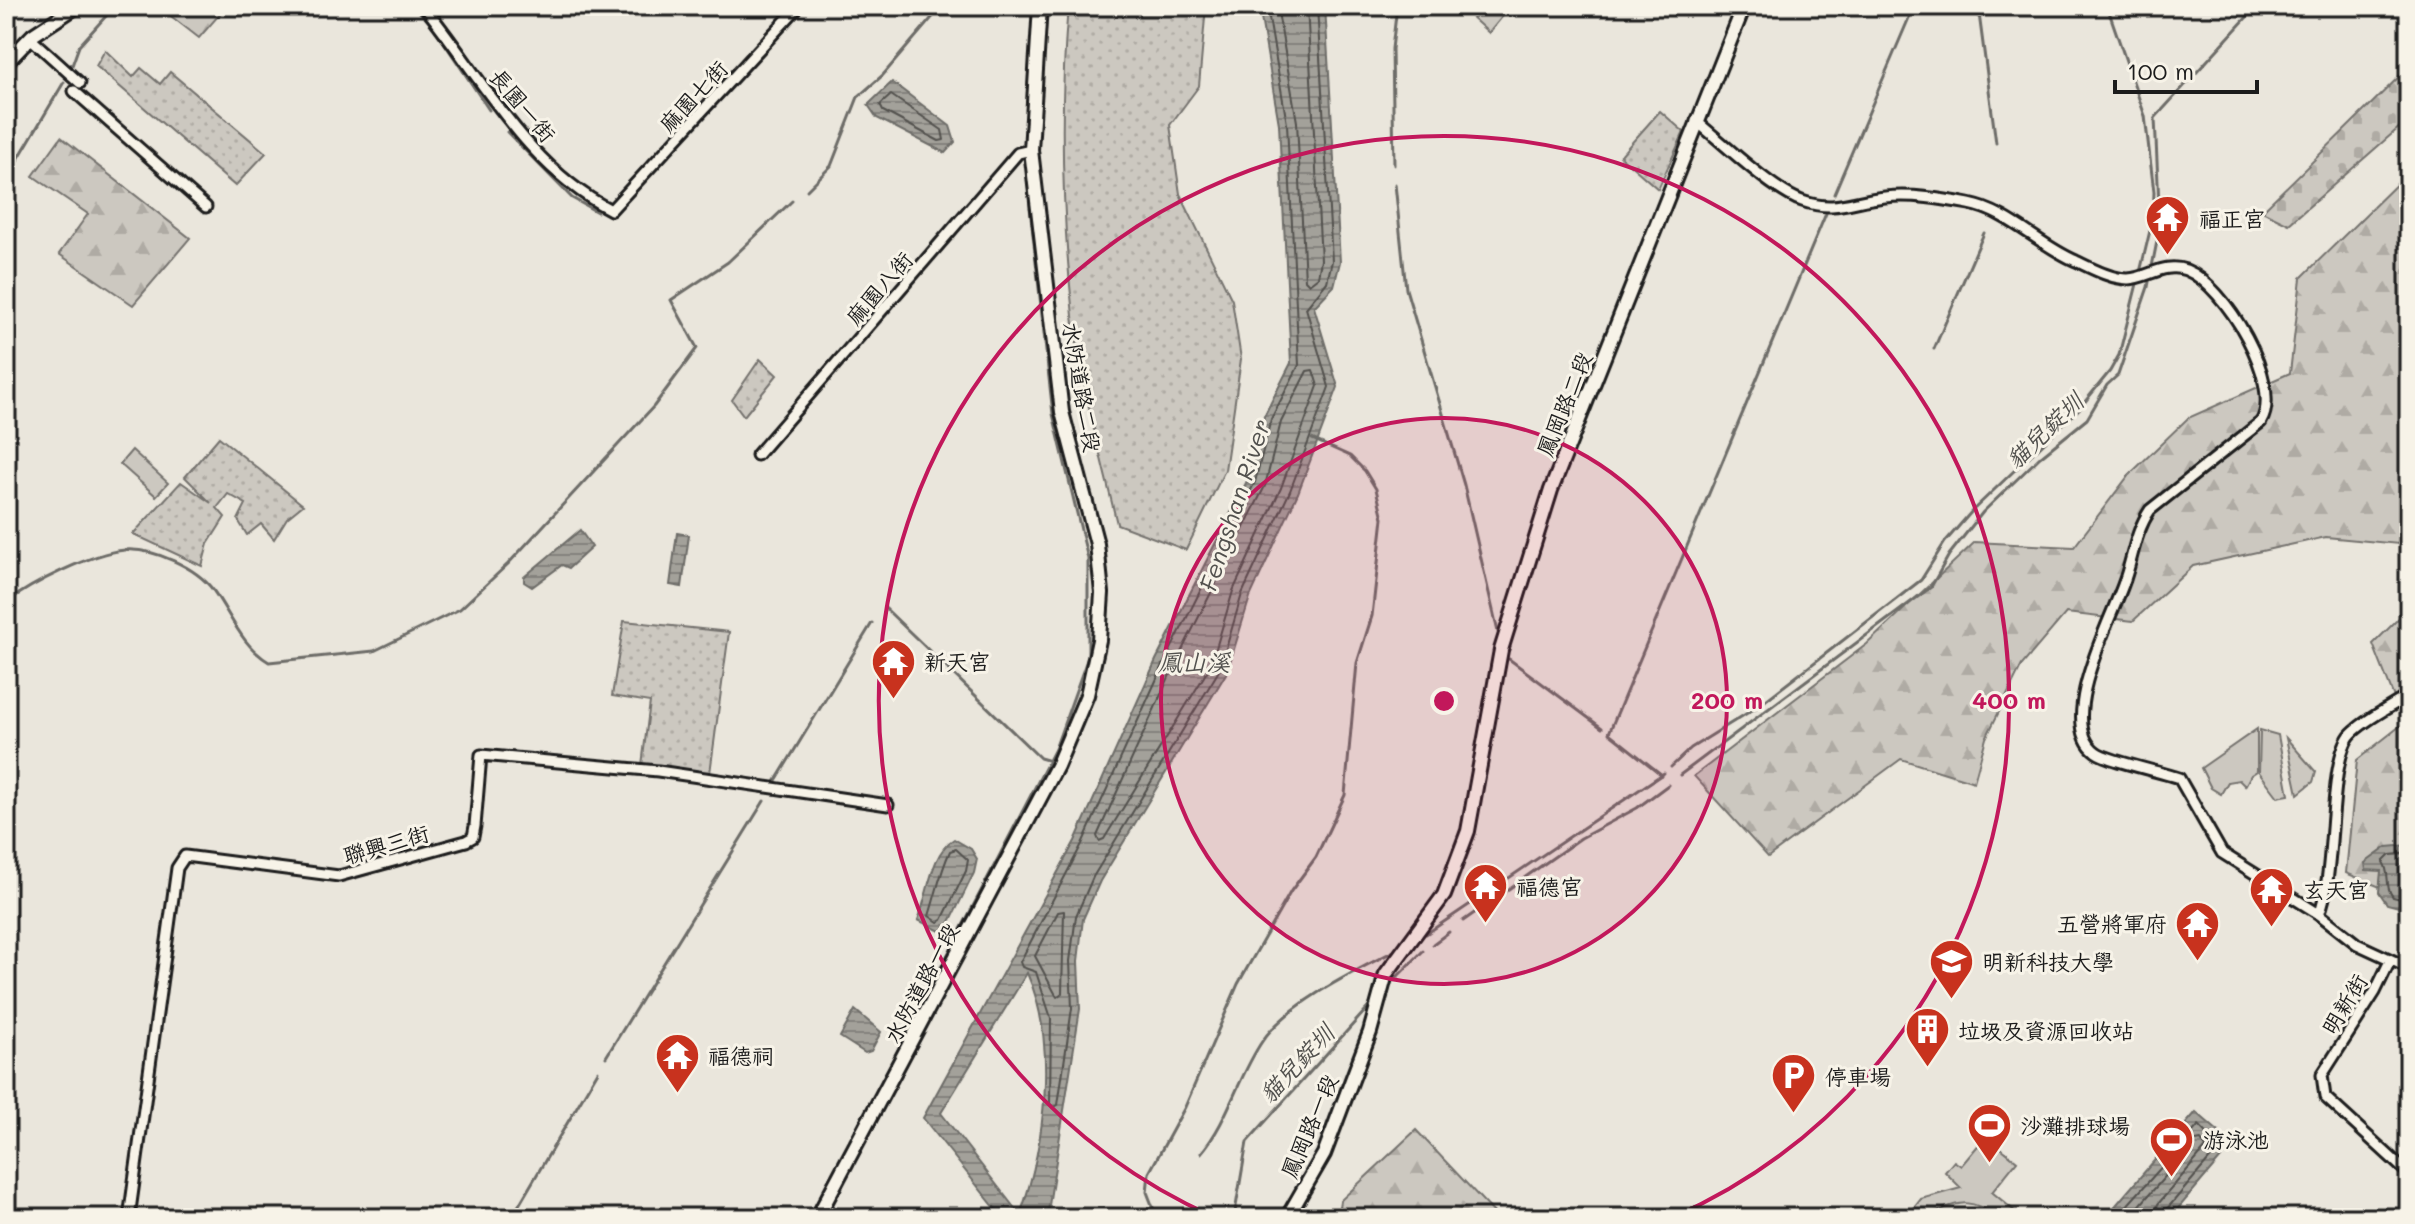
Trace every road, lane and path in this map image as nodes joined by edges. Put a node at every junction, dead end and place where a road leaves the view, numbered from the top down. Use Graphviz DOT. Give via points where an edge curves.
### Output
graph roads {
  1 [pos="77,6"];
  2 [pos="424,6"];
  3 [pos="799,6"];
  4 [pos="1040,6"];
  5 [pos="1744,6"];
  6 [pos="30,38"];
  7 [pos="6,63"];
  8 [pos="1696,121"];
  9 [pos="1025,151"];
  10 [pos="206,207"];
  11 [pos="611,210"];
  12 [pos="757,455"];
  13 [pos="2409,695"];
  14 [pos="1057,766"];
  15 [pos="888,805"];
  16 [pos="2319,914"];
  17 [pos="2390,961"];
  18 [pos="2409,968"];
  19 [pos="1381,988"];
  20 [pos="2409,1174"];
  21 [pos="129,1218"];
  22 [pos="817,1218"];
  23 [pos="1287,1218"];
  1 -- 6 [label="street"];
  2 -- 11 [label="street, 長園一街" via="502,114 573,189"];
  3 -- 11 [label="street, 麻園七街"];
  4 -- 9 [label="street, 水防道路二段"];
  5 -- 8 [label="street, 鳳岡路二段"];
  6 -- 7 [label="street"];
  6 -- 10 [label="street"];
  8 -- 16 [label="street, 明新街" via="1799,201 1831,208 1884,197 1973,205 2057,253 2129,279 2176,267 2190,272 2231,311 2250,343 2268,398 2267,412 2150,510 2139,526 2125,582 2081,704 2083,735 2097,753 2179,778 2222,853"];
  8 -- 19 [label="street, 鳳岡路二段" via="1551,490 1501,650 1468,831 1444,895"];
  9 -- 12 [label="street, 麻園八街"];
  9 -- 14 [label="street, 水防道路二段" via="1062,412 1097,544 1102,593 1087,695"];
  13 -- 16 [label="street" via="2350,734 2340,755 2330,880"];
  14 -- 22 [label="street, 水防道路一段"];
  15 -- 21 [label="street, 聯興三街" via="658,771 481,755 475,826 466,841 339,876 185,856 177,868"];
  16 -- 17 [label="street, 明新街" via="2357,944"];
  17 -- 18 [label="street"];
  17 -- 20 [label="street, 明新街" via="2322,1075 2322,1085 2325,1097"];
  19 -- 23 [label="street, 鳳岡路一段" via="1324,1154"];
}
